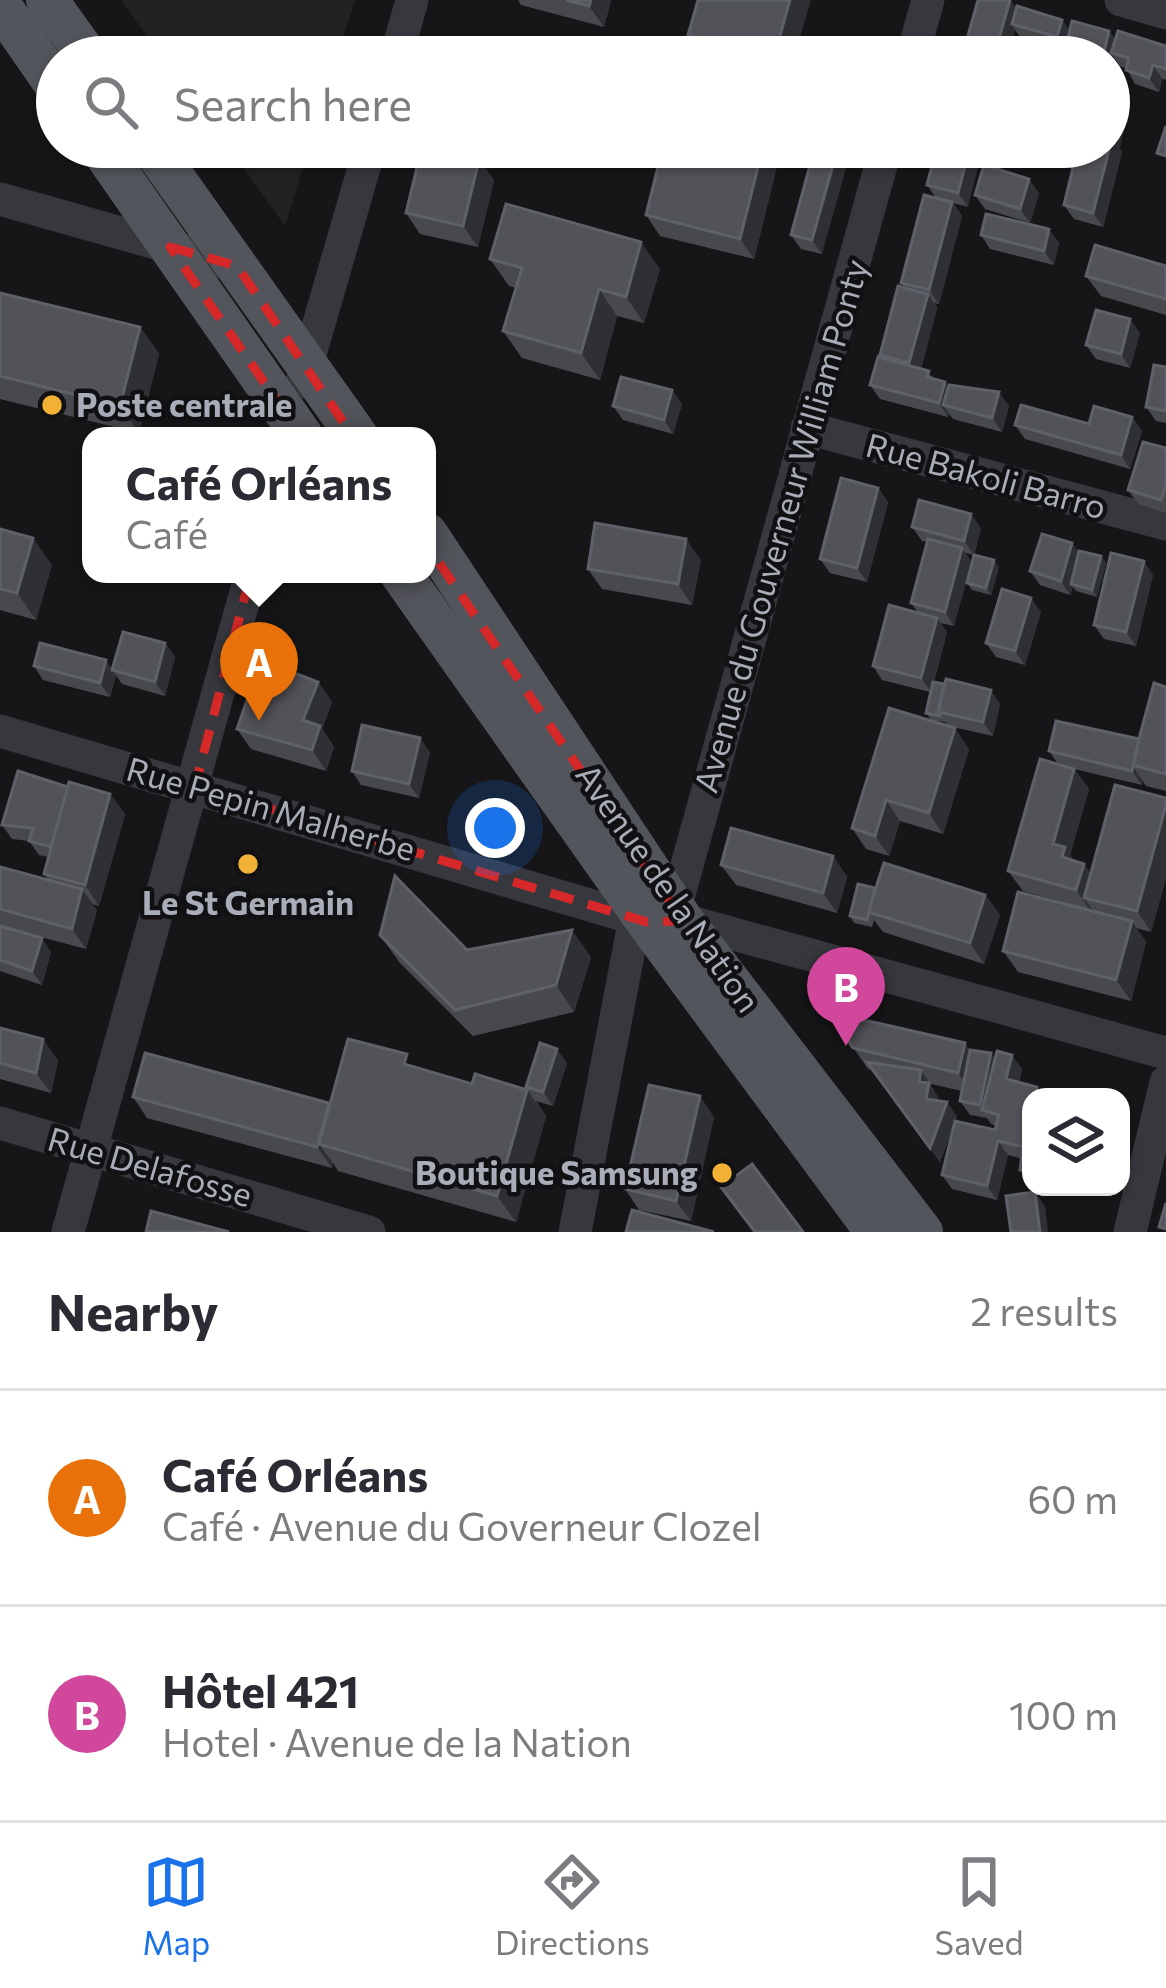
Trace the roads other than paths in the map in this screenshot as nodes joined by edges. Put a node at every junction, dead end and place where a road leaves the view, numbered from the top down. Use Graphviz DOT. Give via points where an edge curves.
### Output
graph roads {
  1 [pos="47,0"];
  2 [pos="412,0"];
  3 [pos="928,0"];
  4 [pos="1121,0"];
  5 [pos="0,4"];
  6 [pos="1166,13"];
  7 [pos="73,36"];
  8 [pos="402,36"];
  9 [pos="918,36"];
  10 [pos="36,56"];
  11 [pos="115,168"];
  12 [pos="167,168"];
  13 [pos="364,168"];
  14 [pos="880,168"];
  15 [pos="0,199"];
  16 [pos="170,248"];
  17 [pos="237,266"];
  18 [pos="307,365"];
  19 [pos="290,427"];
  20 [pos="294,427"];
  21 [pos="351,427"];
  22 [pos="807,428"];
  23 [pos="1166,524"];
  24 [pos="436,549"];
  25 [pos="249,583"];
  26 [pos="408,583"];
  27 [pos="0,731"];
  28 [pos="195,786"];
  29 [pos="660,916"];
  30 [pos="1166,1053"];
  31 [pos="1166,1082"];
  32 [pos="0,1123"];
  33 [pos="92,1150"];
  34 [pos="68,1232"];
  35 [pos="369,1232"];
  36 [pos="575,1232"];
  37 [pos="876,1232"];
  38 [pos="922,1232"];
  39 [pos="1130,1232"];
  1 -- 7 [label="main road"];
  2 -- 8 [label="street"];
  3 -- 9 [label="street"];
  4 -- 6 [label="street"];
  5 -- 10 [label="main road"];
  11 -- 16 [label="main road"];
  12 -- 17 [label="main road"];
  13 -- 18 [label="street"];
  14 -- 22 [label="street, Avenue du Gouverneur William Ponty"];
  15 -- 16 [label="street"];
  16 -- 17 [label="street"];
  16 -- 19 [label="main road"];
  17 -- 18 [label="main road"];
  18 -- 20 [label="street"];
  18 -- 21 [label="main road"];
  22 -- 23 [label="street, Rue Bakoli Barro"];
  22 -- 29 [label="street, Avenue du Gouverneur William Ponty"];
  24 -- 29 [label="main road, Avenue de la Nation"];
  25 -- 28 [label="street"];
  26 -- 29 [label="main road, Avenue de la Nation"];
  27 -- 28 [label="street, Rue Pepin Malherbe"];
  28 -- 29 [label="street, Rue Pepin Malherbe"];
  28 -- 33 [label="street"];
  29 -- 30 [label="street, Rue Pepin Malherbe"];
  29 -- 36 [label="street, Avenue du Gouverneur William Ponty"];
  29 -- 37 [label="main road, Avenue de la Nation"];
  29 -- 38 [label="main road, Avenue de la Nation"];
  31 -- 39 [label="street"];
  32 -- 33 [label="street, Rue Delafosse"];
  33 -- 34 [label="street"];
  33 -- 35 [label="street, Rue Delafosse"];
}
